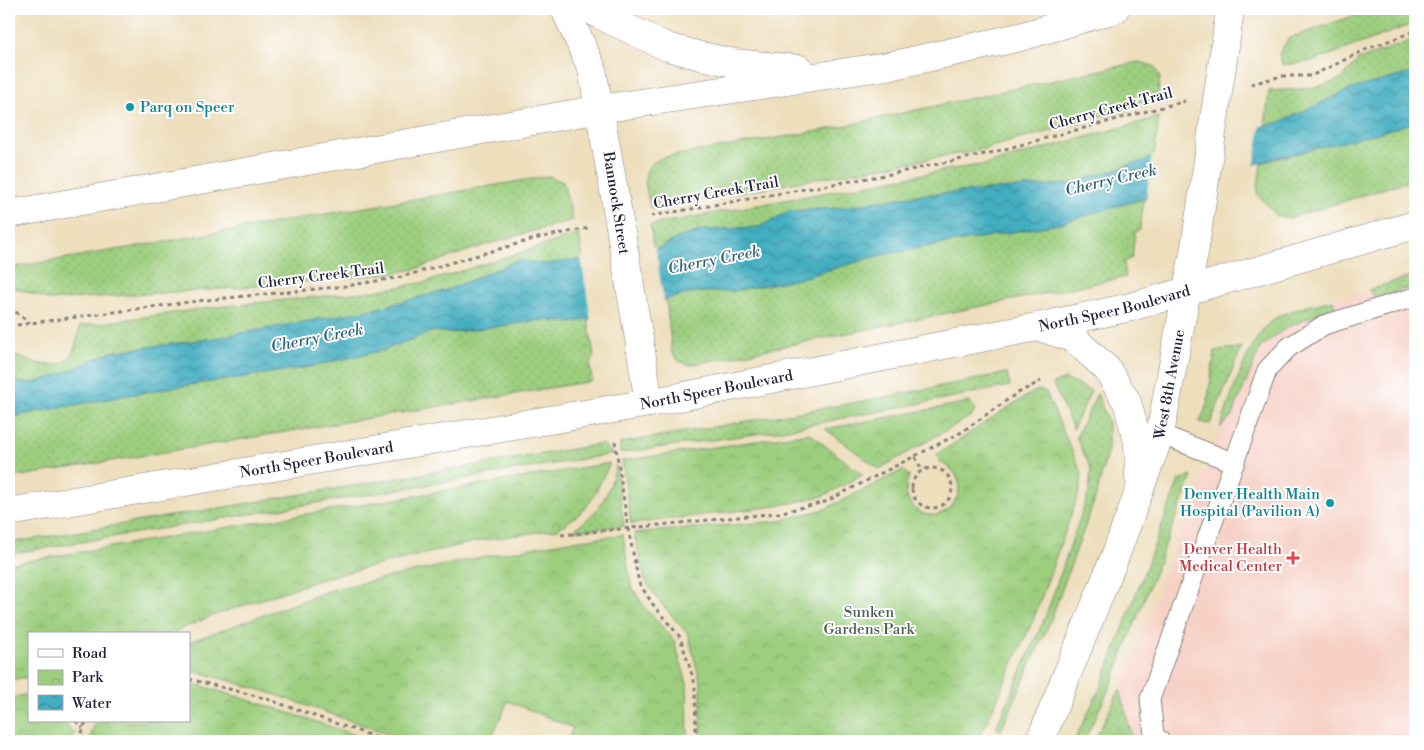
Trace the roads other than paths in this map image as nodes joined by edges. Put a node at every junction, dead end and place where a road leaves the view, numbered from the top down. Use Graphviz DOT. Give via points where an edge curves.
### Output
graph roads {
  1 [pos="565,9"];
  2 [pos="590,9"];
  3 [pos="1115,9"];
  4 [pos="1230,9"];
  5 [pos="840,73"];
  6 [pos="600,109"];
  7 [pos="9,214"];
  8 [pos="1415,225"];
  9 [pos="1187,290"];
  10 [pos="1415,297"];
  11 [pos="1037,327"];
  12 [pos="649,403"];
  13 [pos="1160,434"];
  14 [pos="1234,463"];
  15 [pos="1139,494"];
  16 [pos="9,512"];
  17 [pos="1040,741"];
  18 [pos="1160,741"];
  1 -- 6 [label="main road, Bannock Street" via="592,69"];
  2 -- 5 [label="main road" via="667,46 701,56 734,63"];
  3 -- 5 [label="main road" via="955,53"];
  4 -- 9 [label="main road, West 8th Avenue, bridge"];
  5 -- 6 [label="main road"];
  6 -- 7 [label="main road"];
  6 -- 12 [label="main road, Bannock Street, bridge"];
  8 -- 9 [label="main road, North Speer Boulevard"];
  9 -- 11 [label="main road, North Speer Boulevard" via="1131,307"];
  9 -- 13 [label="main road, West 8th Avenue"];
  10 -- 14 [label="lane" via="1324,325 1289,347 1267,370"];
  11 -- 12 [label="main road, North Speer Boulevard"];
  11 -- 15 [label="main road" via="1073,338 1107,369 1127,402 1138,442"];
  12 -- 16 [label="main road, North Speer Boulevard"];
  13 -- 14 [label="lane"];
  13 -- 15 [label="main road, West 8th Avenue"];
  14 -- 18 [label="lane" via="1150,699 1154,735"];
  15 -- 17 [label="main road, West 8th Avenue"];
}
